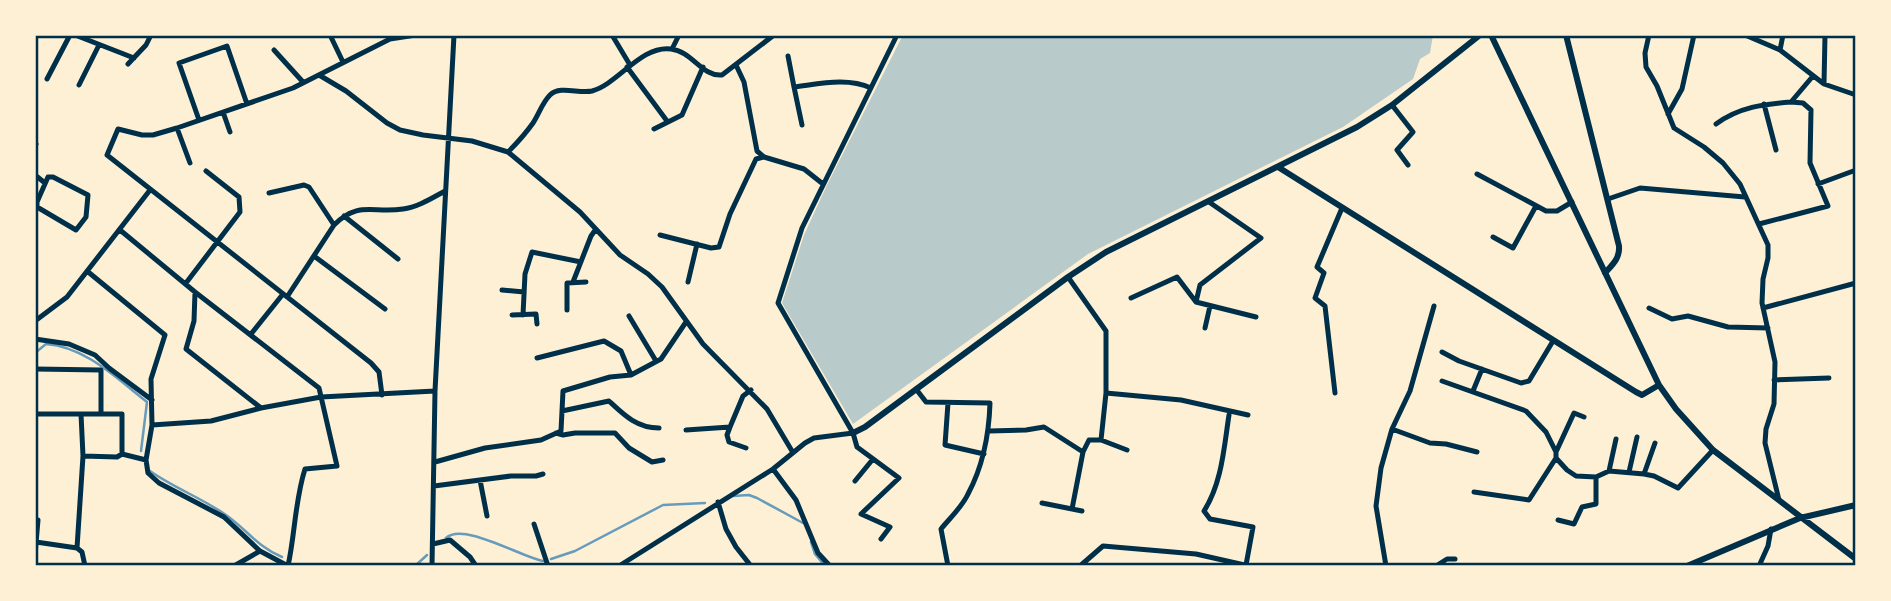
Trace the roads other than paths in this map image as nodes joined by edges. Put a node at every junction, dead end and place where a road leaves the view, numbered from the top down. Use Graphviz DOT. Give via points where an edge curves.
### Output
graph roads {
  1 [pos="72,35"];
  2 [pos="150,35"];
  3 [pos="330,35"];
  4 [pos="416,35"];
  5 [pos="453,35"];
  6 [pos="612,35"];
  7 [pos="679,35"];
  8 [pos="774,35"];
  9 [pos="898,35"];
  10 [pos="1480,35"];
  11 [pos="1491,35"];
  12 [pos="1566,35"];
  13 [pos="1649,35"];
  14 [pos="1694,35"];
  15 [pos="1745,35"];
  16 [pos="1783,35"];
  17 [pos="1825,35"];
  18 [pos="389,37"];
  19 [pos="99,45"];
  20 [pos="672,48"];
  21 [pos="274,50"];
  22 [pos="1780,50"];
  23 [pos="788,56"];
  24 [pos="134,58"];
  25 [pos="343,62"];
  26 [pos="128,64"];
  27 [pos="736,65"];
  28 [pos="629,66"];
  29 [pos="703,67"];
  30 [pos="319,75"];
  31 [pos="1813,76"];
  32 [pos="47,79"];
  33 [pos="303,82"];
  34 [pos="1824,84"];
  35 [pos="79,85"];
  36 [pos="794,87"];
  37 [pos="871,88"];
  38 [pos="1856,95"];
  39 [pos="1791,102"];
  40 [pos="247,104"];
  41 [pos="1764,104"];
  42 [pos="1392,106"];
  43 [pos="223,112"];
  44 [pos="1668,114"];
  45 [pos="199,120"];
  46 [pos="667,121"];
  47 [pos="1716,124"];
  48 [pos="802,125"];
  49 [pos="177,128"];
  50 [pos="654,130"];
  51 [pos="230,132"];
  52 [pos="449,138"];
  53 [pos="1776,150"];
  54 [pos="508,152"];
  55 [pos="764,157"];
  56 [pos="190,163"];
  57 [pos="1408,165"];
  58 [pos="1278,167"];
  59 [pos="1856,170"];
  60 [pos="206,171"];
  61 [pos="1477,174"];
  62 [pos="35,175"];
  63 [pos="45,183"];
  64 [pos="823,184"];
  65 [pos="1818,184"];
  66 [pos="150,190"];
  67 [pos="445,191"];
  68 [pos="269,193"];
  69 [pos="1745,197"];
  70 [pos="1608,199"];
  71 [pos="1209,202"];
  72 [pos="1572,202"];
  73 [pos="1536,206"];
  74 [pos="1342,208"];
  75 [pos="344,216"];
  76 [pos="334,225"];
  77 [pos="1759,225"];
  78 [pos="596,229"];
  79 [pos="120,230"];
  80 [pos="660,235"];
  81 [pos="1493,237"];
  82 [pos="217,243"];
  83 [pos="696,244"];
  84 [pos="314,256"];
  85 [pos="398,259"];
  86 [pos="581,262"];
  87 [pos="87,271"];
  88 [pos="1605,273"];
  89 [pos="1068,276"];
  90 [pos="573,282"];
  91 [pos="586,282"];
  92 [pos="688,282"];
  93 [pos="186,283"];
  94 [pos="1856,284"];
  95 [pos="502,290"];
  96 [pos="195,292"];
  97 [pos="524,292"];
  98 [pos="285,295"];
  99 [pos="1131,298"];
  100 [pos="1196,302"];
  101 [pos="1210,306"];
  102 [pos="1434,306"];
  103 [pos="1649,308"];
  104 [pos="1763,308"];
  105 [pos="385,309"];
  106 [pos="567,310"];
  107 [pos="523,314"];
  108 [pos="512,315"];
  109 [pos="629,316"];
  110 [pos="1256,317"];
  111 [pos="35,321"];
  112 [pos="686,322"];
  113 [pos="537,324"];
  114 [pos="1205,328"];
  115 [pos="1768,328"];
  116 [pos="251,334"];
  117 [pos="35,339"];
  118 [pos="1553,341"];
  119 [pos="1442,352"];
  120 [pos="537,358"];
  121 [pos="656,361"];
  122 [pos="35,369"];
  123 [pos="1482,369"];
  124 [pos="631,375"];
  125 [pos="1829,378"];
  126 [pos="1774,380"];
  127 [pos="1442,381"];
  128 [pos="1659,385"];
  129 [pos="916,388"];
  130 [pos="751,390"];
  131 [pos="435,391"];
  132 [pos="1472,391"];
  133 [pos="1106,393"];
  134 [pos="1335,393"];
  135 [pos="383,395"];
  136 [pos="321,397"];
  137 [pos="152,400"];
  138 [pos="948,402"];
  139 [pos="261,408"];
  140 [pos="562,411"];
  141 [pos="35,414"];
  142 [pos="81,414"];
  143 [pos="101,414"];
  144 [pos="1229,415"];
  145 [pos="1248,415"];
  146 [pos="1584,416"];
  147 [pos="152,425"];
  148 [pos="730,427"];
  149 [pos="659,428"];
  150 [pos="1392,429"];
  151 [pos="686,430"];
  152 [pos="989,431"];
  153 [pos="556,433"];
  154 [pos="853,433"];
  155 [pos="1637,437"];
  156 [pos="1616,439"];
  157 [pos="1101,440"];
  158 [pos="1656,443"];
  159 [pos="746,448"];
  160 [pos="1127,450"];
  161 [pos="1713,450"];
  162 [pos="792,451"];
  163 [pos="1083,452"];
  164 [pos="1477,453"];
  165 [pos="122,454"];
  166 [pos="984,454"];
  167 [pos="1556,455"];
  168 [pos="83,456"];
  169 [pos="873,459"];
  170 [pos="146,460"];
  171 [pos="663,460"];
  172 [pos="435,463"];
  173 [pos="773,469"];
  174 [pos="1609,471"];
  175 [pos="1629,472"];
  176 [pos="1644,474"];
  177 [pos="1596,477"];
  178 [pos="480,480"];
  179 [pos="855,481"];
  180 [pos="539,484"];
  181 [pos="435,486"];
  182 [pos="1474,492"];
  183 [pos="718,502"];
  184 [pos="1779,502"];
  185 [pos="1042,503"];
  186 [pos="1856,505"];
  187 [pos="1072,509"];
  188 [pos="1082,511"];
  189 [pos="488,516"];
  190 [pos="1800,517"];
  191 [pos="35,520"];
  192 [pos="1558,520"];
  193 [pos="533,528"];
  194 [pos="1771,529"];
  195 [pos="881,539"];
  196 [pos="36,542"];
  197 [pos="433,544"];
  198 [pos="77,548"];
  199 [pos="260,551"];
  200 [pos="35,555"];
  201 [pos="1455,559"];
  202 [pos="1856,559"];
  203 [pos="1082,565"];
  204 [pos="85,566"];
  205 [pos="234,566"];
  206 [pos="288,566"];
  207 [pos="432,566"];
  208 [pos="476,566"];
  209 [pos="548,566"];
  210 [pos="619,566"];
  211 [pos="751,566"];
  212 [pos="830,566"];
  213 [pos="948,566"];
  214 [pos="1248,566"];
  215 [pos="1386,566"];
  216 [pos="1436,566"];
  217 [pos="1687,566"];
  218 [pos="1759,566"];
  1 -- 19 [label="street"];
  1 -- 32 [label="street"];
  2 -- 24 [label="street"];
  3 -- 25 [label="street"];
  4 -- 18 [label="street"];
  5 -- 52 [label="street"];
  6 -- 28 [label="street"];
  7 -- 20 [label="street"];
  8 -- 27 [label="street"];
  9 -- 37 [label="street"];
  10 -- 42 [label="street"];
  11 -- 72 [label="street"];
  12 -- 70 [label="street"];
  13 -- 44 [label="street" via="1646,67"];
  14 -- 44 [label="street" via="1682,89"];
  15 -- 22 [label="street"];
  16 -- 22 [label="street"];
  17 -- 34 [label="street"];
  18 -- 25 [label="street"];
  19 -- 24 [label="street"];
  19 -- 35 [label="street"];
  20 -- 28 [label="street"];
  20 -- 29 [label="street"];
  21 -- 33 [label="street"];
  22 -- 31 [label="street"];
  23 -- 36 [label="street"];
  24 -- 26 [label="street"];
  25 -- 30 [label="street"];
  27 -- 29 [label="street" via="722,75 708,73"];
  27 -- 55 [label="street" via="744,82 757,151"];
  28 -- 46 [label="street"];
  28 -- 54 [label="street" via="591,92 565,90 550,95"];
  29 -- 46 [label="street" via="682,115"];
  30 -- 33 [label="street"];
  30 -- 52 [label="street" via="401,130"];
  31 -- 34 [label="street"];
  31 -- 39 [label="street"];
  33 -- 40 [label="street"];
  34 -- 38 [label="street"];
  36 -- 37 [label="street" via="859,82"];
  36 -- 48 [label="street"];
  37 -- 64 [label="street"];
  39 -- 41 [label="street"];
  39 -- 65 [label="street" via="1811,110 1810,163"];
  40 -- 43 [label="street"];
  40 -- 45 [label="street" via="227,47 179,63"];
  41 -- 47 [label="street"];
  41 -- 53 [label="street"];
  42 -- 57 [label="street" via="1413,132 1397,149"];
  42 -- 58 [label="street"];
  43 -- 45 [label="street"];
  43 -- 51 [label="street"];
  44 -- 69 [label="street" via="1674,128 1723,163"];
  45 -- 49 [label="street"];
  46 -- 50 [label="street"];
  49 -- 56 [label="street"];
  49 -- 66 [label="street" via="153,135 118,129 107,155"];
  52 -- 54 [label="street"];
  52 -- 67 [label="street"];
  54 -- 78 [label="street"];
  55 -- 64 [label="street" via="804,169"];
  55 -- 83 [label="street" via="756,159 719,247"];
  58 -- 71 [label="street"];
  58 -- 74 [label="street"];
  59 -- 65 [label="street"];
  60 -- 82 [label="street" via="239,197 240,212"];
  61 -- 73 [label="street"];
  62 -- 63 [label="street"];
  63 -- 63 [label="street" via="37,207 76,230 86,217 88,195 53,177"];
  64 -- 154 [label="street" via="802,228 778,303"];
  65 -- 77 [label="street" via="1828,206"];
  66 -- 79 [label="street"];
  66 -- 82 [label="street"];
  67 -- 75 [label="street" via="404,209 352,211"];
  67 -- 131 [label="street"];
  68 -- 76 [label="street" via="309,187"];
  69 -- 70 [label="street" via="1640,188"];
  69 -- 77 [label="street"];
  70 -- 88 [label="street" via="1620,253"];
  71 -- 89 [label="street" via="1106,252"];
  71 -- 100 [label="street" via="1261,238 1200,285"];
  72 -- 73 [label="street" via="1557,211"];
  72 -- 88 [label="street"];
  73 -- 81 [label="street" via="1513,248"];
  74 -- 118 [label="street"];
  74 -- 134 [label="street" via="1317,267 1324,273 1315,298 1325,306"];
  75 -- 76 [label="street"];
  75 -- 85 [label="street"];
  76 -- 84 [label="street"];
  77 -- 104 [label="street" via="1768,245"];
  78 -- 86 [label="street"];
  78 -- 112 [label="street" via="620,255 662,287"];
  79 -- 87 [label="street"];
  79 -- 93 [label="street"];
  80 -- 83 [label="street"];
  82 -- 93 [label="street"];
  82 -- 98 [label="street"];
  83 -- 92 [label="street"];
  84 -- 98 [label="street"];
  84 -- 105 [label="street"];
  86 -- 90 [label="street"];
  86 -- 97 [label="street" via="532,252"];
  87 -- 111 [label="street" via="67,297"];
  87 -- 137 [label="street" via="165,335 151,379"];
  88 -- 128 [label="street"];
  89 -- 129 [label="street"];
  89 -- 133 [label="street" via="1106,331"];
  90 -- 91 [label="street"];
  90 -- 106 [label="street" via="567,283"];
  93 -- 96 [label="street"];
  94 -- 104 [label="street"];
  95 -- 97 [label="street"];
  96 -- 116 [label="street"];
  96 -- 139 [label="street" via="194,321 186,349"];
  97 -- 107 [label="street"];
  98 -- 116 [label="street"];
  98 -- 135 [label="street" via="371,363 379,372"];
  99 -- 100 [label="street" via="1177,277"];
  100 -- 101 [label="street"];
  101 -- 110 [label="street"];
  101 -- 114 [label="street"];
  102 -- 150 [label="street" via="1410,391"];
  103 -- 115 [label="street" via="1672,319 1688,316 1728,327"];
  104 -- 115 [label="street"];
  107 -- 108 [label="street"];
  107 -- 113 [label="street" via="536,314"];
  109 -- 121 [label="street"];
  112 -- 121 [label="street"];
  112 -- 130 [label="street"];
  115 -- 126 [label="street"];
  116 -- 136 [label="street" via="319,388"];
  117 -- 137 [label="street" via="69,344 95,355"];
  118 -- 123 [label="street" via="1529,381 1521,383"];
  118 -- 128 [label="street" via="1642,395"];
  119 -- 123 [label="street"];
  120 -- 124 [label="street" via="604,341 621,351"];
  121 -- 124 [label="street"];
  122 -- 143 [label="street" via="101,370"];
  123 -- 132 [label="street"];
  124 -- 140 [label="street" via="563,391"];
  125 -- 126 [label="street"];
  126 -- 184 [label="street" via="1765,443"];
  127 -- 132 [label="street"];
  128 -- 161 [label="street"];
  129 -- 138 [label="street" via="926,402"];
  129 -- 154 [label="street"];
  130 -- 148 [label="street" via="743,396"];
  130 -- 162 [label="street"];
  131 -- 135 [label="street"];
  131 -- 172 [label="street"];
  132 -- 167 [label="street" via="1525,411 1546,432"];
  133 -- 145 [label="street" via="1181,400"];
  133 -- 157 [label="street"];
  135 -- 136 [label="street"];
  136 -- 139 [label="street"];
  136 -- 206 [label="street" via="337,466 305,469"];
  137 -- 147 [label="street"];
  138 -- 152 [label="street" via="990,403"];
  138 -- 166 [label="street" via="945,445"];
  139 -- 147 [label="street" via="211,421"];
  140 -- 149 [label="street" via="609,401 645,428"];
  140 -- 153 [label="street" via="561,431"];
  141 -- 142 [label="street"];
  142 -- 143 [label="street"];
  142 -- 168 [label="street"];
  143 -- 165 [label="street" via="122,414"];
  144 -- 214 [label="street" via="1218,479 1204,511 1210,519 1253,527"];
  146 -- 167 [label="street" via="1574,413"];
  147 -- 170 [label="street"];
  148 -- 151 [label="street"];
  148 -- 159 [label="street" via="729,442"];
  150 -- 164 [label="street"];
  150 -- 215 [label="street" via="1376,494"];
  152 -- 163 [label="street" via="1044,427"];
  152 -- 166 [label="street"];
  153 -- 171 [label="street" via="615,433 652,462"];
  153 -- 172 [label="street"];
  154 -- 162 [label="street" via="814,438"];
  154 -- 169 [label="street" via="857,447"];
  155 -- 175 [label="street"];
  156 -- 174 [label="street"];
  157 -- 160 [label="street"];
  157 -- 163 [label="street" via="1089,440"];
  158 -- 176 [label="street"];
  161 -- 176 [label="street" via="1678,488"];
  161 -- 184 [label="street"];
  162 -- 173 [label="street"];
  163 -- 187 [label="street"];
  165 -- 168 [label="street"];
  165 -- 170 [label="street"];
  166 -- 213 [label="street" via="967,496 941,529"];
  167 -- 177 [label="street" via="1576,476"];
  167 -- 182 [label="street" via="1529,500"];
  168 -- 198 [label="street"];
  169 -- 179 [label="street"];
  169 -- 195 [label="street" via="900,478 861,514 890,527"];
  170 -- 199 [label="street" via="148,473 159,483 224,517"];
  172 -- 181 [label="street"];
  173 -- 183 [label="street"];
  173 -- 212 [label="street" via="796,500 814,544"];
  174 -- 175 [label="street"];
  174 -- 177 [label="street"];
  175 -- 176 [label="street"];
  177 -- 192 [label="street" via="1596,504 1582,507 1574,524"];
  178 -- 180 [label="street" via="540,475"];
  178 -- 181 [label="street"];
  178 -- 189 [label="street"];
  181 -- 197 [label="street"];
  183 -- 210 [label="street"];
  183 -- 211 [label="street" via="726,529"];
  184 -- 190 [label="street"];
  185 -- 187 [label="street"];
  186 -- 190 [label="street"];
  187 -- 188 [label="street"];
  190 -- 194 [label="street"];
  190 -- 202 [label="street"];
  191 -- 196 [label="street"];
  193 -- 209 [label="street"];
  194 -- 217 [label="street"];
  194 -- 218 [label="street"];
  196 -- 198 [label="street"];
  196 -- 200 [label="street"];
  197 -- 207 [label="street"];
  197 -- 208 [label="street" via="450,540"];
  198 -- 204 [label="street"];
  199 -- 205 [label="street"];
  199 -- 206 [label="street"];
  201 -- 216 [label="street"];
  203 -- 214 [label="street" via="1102,546 1196,554"];
}
